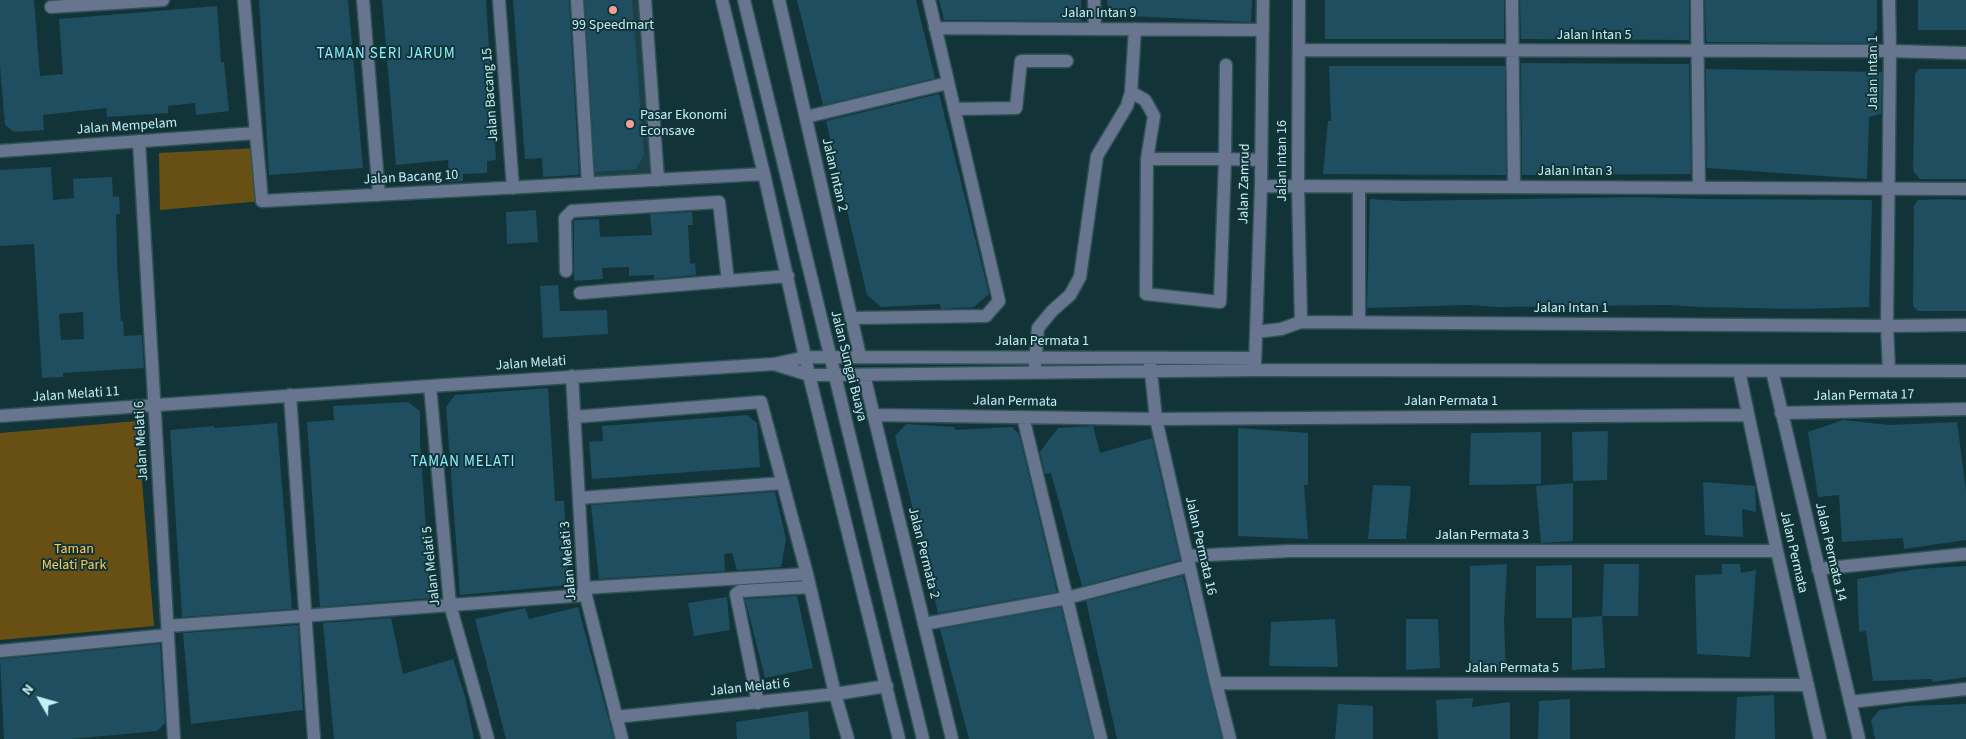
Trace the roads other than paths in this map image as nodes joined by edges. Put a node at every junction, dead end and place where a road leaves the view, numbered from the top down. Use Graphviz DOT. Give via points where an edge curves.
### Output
graph roads {
  1 [pos="163,0"];
  2 [pos="244,0"];
  3 [pos="363,0"];
  4 [pos="499,0"];
  5 [pos="577,0"];
  6 [pos="645,0"];
  7 [pos="722,0"];
  8 [pos="744,0"];
  9 [pos="779,0"];
  10 [pos="929,0"];
  11 [pos="1094,0"];
  12 [pos="1263,0"];
  13 [pos="1299,0"];
  14 [pos="1512,0"];
  15 [pos="1697,0"];
  16 [pos="1888,0"];
  17 [pos="51,7"];
  18 [pos="935,28"];
  19 [pos="1095,29"];
  20 [pos="1136,29"];
  21 [pos="1263,30"];
  22 [pos="1299,50"];
  23 [pos="1513,51"];
  24 [pos="1697,51"];
  25 [pos="1890,51"];
  26 [pos="1966,53"];
  27 [pos="1068,61"];
  28 [pos="1226,66"];
  29 [pos="948,83"];
  30 [pos="1131,92"];
  31 [pos="954,109"];
  32 [pos="806,117"];
  33 [pos="256,133"];
  34 [pos="139,141"];
  35 [pos="0,151"];
  36 [pos="1147,159"];
  37 [pos="1225,159"];
  38 [pos="1261,160"];
  39 [pos="764,174"];
  40 [pos="658,180"];
  41 [pos="588,183"];
  42 [pos="1261,186"];
  43 [pos="1298,186"];
  44 [pos="1358,187"];
  45 [pos="1514,187"];
  46 [pos="513,188"];
  47 [pos="1699,188"];
  48 [pos="1889,189"];
  49 [pos="1966,189"];
  50 [pos="379,195"];
  51 [pos="566,271"];
  52 [pos="788,276"];
  53 [pos="728,281"];
  54 [pos="580,293"];
  55 [pos="851,318"];
  56 [pos="1301,322"];
  57 [pos="1359,322"];
  58 [pos="1966,325"];
  59 [pos="1887,326"];
  60 [pos="1256,332"];
  61 [pos="806,356"];
  62 [pos="830,356"];
  63 [pos="860,356"];
  64 [pos="1035,357"];
  65 [pos="1150,357"];
  66 [pos="774,364"];
  67 [pos="1255,364"];
  68 [pos="1150,371"];
  69 [pos="1739,371"];
  70 [pos="1772,371"];
  71 [pos="1889,371"];
  72 [pos="1966,371"];
  73 [pos="1036,372"];
  74 [pos="810,375"];
  75 [pos="834,375"];
  76 [pos="864,375"];
  77 [pos="572,376"];
  78 [pos="430,386"];
  79 [pos="290,395"];
  80 [pos="155,404"];
  81 [pos="1966,409"];
  82 [pos="1782,413"];
  83 [pos="873,415"];
  84 [pos="1747,415"];
  85 [pos="0,416"];
  86 [pos="574,417"];
  87 [pos="1023,417"];
  88 [pos="1156,419"];
  89 [pos="783,483"];
  90 [pos="579,498"];
  91 [pos="1777,550"];
  92 [pos="1966,554"];
  93 [pos="1188,561"];
  94 [pos="1818,569"];
  95 [pos="807,574"];
  96 [pos="810,587"];
  97 [pos="585,591"];
  98 [pos="1067,598"];
  99 [pos="450,605"];
  100 [pos="305,616"];
  101 [pos="924,624"];
  102 [pos="168,630"];
  103 [pos="0,651"];
  104 [pos="1216,683"];
  105 [pos="1808,685"];
  106 [pos="887,686"];
  107 [pos="1966,689"];
  108 [pos="835,694"];
  109 [pos="1850,702"];
  110 [pos="758,703"];
  111 [pos="616,717"];
  112 [pos="174,739"];
  113 [pos="314,739"];
  114 [pos="488,739"];
  115 [pos="622,739"];
  116 [pos="848,739"];
  117 [pos="899,739"];
  118 [pos="923,739"];
  119 [pos="952,739"];
  120 [pos="1101,739"];
  121 [pos="1230,739"];
  122 [pos="1820,739"];
  123 [pos="1859,739"];
  1 -- 17 [label="street"];
  2 -- 33 [label="street, Jalan Bacang 10"];
  3 -- 50 [label="street"];
  4 -- 46 [label="street, Jalan Bacang 15"];
  5 -- 41 [label="street"];
  6 -- 40 [label="street"];
  7 -- 39 [label="street"];
  8 -- 62 [label="street, Jalan Sungai Buaya"];
  9 -- 32 [label="street, Jalan Intan 2"];
  10 -- 18 [label="street"];
  11 -- 19 [label="street"];
  12 -- 21 [label="street, Jalan Zamrud"];
  13 -- 22 [label="street, Jalan Intan 16"];
  14 -- 23 [label="street"];
  15 -- 24 [label="street"];
  16 -- 25 [label="street, Jalan Intan 1"];
  18 -- 19 [label="street, Jalan Intan 9"];
  18 -- 29 [label="street"];
  19 -- 20 [label="street, Jalan Intan 9"];
  20 -- 21 [label="street, Jalan Intan 9"];
  20 -- 30 [label="street"];
  21 -- 38 [label="street, Jalan Zamrud"];
  22 -- 23 [label="street, Jalan Intan 5"];
  22 -- 43 [label="street, Jalan Intan 16"];
  23 -- 24 [label="street, Jalan Intan 5"];
  23 -- 45 [label="street"];
  24 -- 25 [label="street, Jalan Intan 5"];
  24 -- 47 [label="street"];
  25 -- 26 [label="street, Jalan Intan 5"];
  25 -- 48 [label="street, Jalan Intan 1"];
  27 -- 31 [label="street" via="1021,61 1016,108"];
  28 -- 37 [label="street"];
  29 -- 31 [label="street"];
  29 -- 32 [label="street"];
  30 -- 36 [label="street" via="1145,100 1154,116"];
  30 -- 64 [label="street" via="1127,106 1097,156 1080,277 1070,295 1038,328"];
  31 -- 55 [label="street" via="999,301 986,316"];
  32 -- 55 [label="street, Jalan Intan 2"];
  33 -- 34 [label="street, Jalan Mempelam"];
  33 -- 50 [label="street, Jalan Bacang 10" via="262,201"];
  34 -- 35 [label="street, Jalan Mempelam"];
  34 -- 80 [label="street, Jalan Melati 6"];
  36 -- 37 [label="street"];
  36 -- 37 [label="street" via="1146,294 1220,302"];
  37 -- 38 [label="street"];
  38 -- 42 [label="street, Jalan Zamrud"];
  39 -- 40 [label="street, Jalan Bacang 10"];
  39 -- 52 [label="street"];
  40 -- 41 [label="street, Jalan Bacang 10"];
  41 -- 46 [label="street, Jalan Bacang 10"];
  42 -- 43 [label="street, Jalan Intan 3"];
  42 -- 60 [label="street, Jalan Zamrud"];
  43 -- 44 [label="street, Jalan Intan 3"];
  43 -- 56 [label="street, Jalan Intan 16"];
  44 -- 45 [label="street, Jalan Intan 3"];
  44 -- 57 [label="street"];
  45 -- 47 [label="street, Jalan Intan 3"];
  46 -- 50 [label="street, Jalan Bacang 10"];
  47 -- 48 [label="street, Jalan Intan 3"];
  48 -- 49 [label="street, Jalan Intan 3"];
  48 -- 59 [label="street, Jalan Intan 1"];
  51 -- 53 [label="street" via="565,218 572,211 719,202"];
  52 -- 53 [label="street"];
  52 -- 61 [label="street"];
  53 -- 54 [label="street"];
  55 -- 63 [label="street, Jalan Intan 2"];
  56 -- 57 [label="street, Jalan Intan 1"];
  56 -- 60 [label="street, Jalan Intan 1"];
  57 -- 59 [label="street, Jalan Intan 1"];
  58 -- 59 [label="street, Jalan Intan 1"];
  59 -- 71 [label="street, Jalan Intan 1"];
  60 -- 67 [label="street, Jalan Zamrud"];
  61 -- 62 [label="street, Jalan Melati"];
  61 -- 66 [label="street, Jalan Melati"];
  61 -- 74 [label="street"];
  62 -- 63 [label="street, Jalan Permata 1"];
  62 -- 75 [label="street, Jalan Sungai Buaya"];
  63 -- 64 [label="street, Jalan Permata 1"];
  64 -- 65 [label="street, Jalan Permata 1"];
  64 -- 73 [label="street"];
  65 -- 67 [label="street, Jalan Permata 1"];
  65 -- 68 [label="street, Jalan Permata 16"];
  66 -- 74 [label="street, Jalan Melati"];
  66 -- 77 [label="street, Jalan Melati"];
  67 -- 68 [label="street"];
  67 -- 69 [label="street"];
  68 -- 73 [label="street"];
  68 -- 88 [label="street, Jalan Permata 16"];
  69 -- 70 [label="street"];
  69 -- 84 [label="street, Jalan Permata"];
  70 -- 71 [label="street"];
  70 -- 82 [label="street, Jalan Permata 14"];
  71 -- 72 [label="street"];
  73 -- 76 [label="street"];
  74 -- 75 [label="street, Jalan Melati"];
  74 -- 106 [label="street"];
  75 -- 76 [label="street"];
  75 -- 118 [label="street, Jalan Sungai Buaya"];
  76 -- 83 [label="street, Jalan Permata 2"];
  77 -- 78 [label="street, Jalan Melati"];
  77 -- 86 [label="street, Jalan Melati 3"];
  78 -- 79 [label="street, Jalan Melati"];
  78 -- 99 [label="street, Jalan Melati 5"];
  79 -- 80 [label="street, Jalan Melati"];
  79 -- 100 [label="street"];
  80 -- 85 [label="street, Jalan Melati 11"];
  80 -- 102 [label="street, Jalan Melati 6"];
  81 -- 82 [label="street, Jalan Permata 17"];
  82 -- 94 [label="street, Jalan Permata 14"];
  83 -- 87 [label="street, Jalan Permata"];
  83 -- 101 [label="street, Jalan Permata 2"];
  84 -- 88 [label="street, Jalan Permata 1"];
  84 -- 91 [label="street, Jalan Permata"];
  86 -- 89 [label="street" via="761,402"];
  86 -- 90 [label="street, Jalan Melati 3"];
  87 -- 88 [label="street, Jalan Permata"];
  87 -- 98 [label="street"];
  88 -- 93 [label="street, Jalan Permata 16"];
  89 -- 90 [label="street"];
  89 -- 95 [label="street"];
  90 -- 97 [label="street, Jalan Melati 3"];
  91 -- 93 [label="street, Jalan Permata 3" via="1290,551"];
  91 -- 105 [label="street, Jalan Permata"];
  92 -- 94 [label="street"];
  93 -- 98 [label="street, Jalan Permata 3"];
  93 -- 104 [label="street, Jalan Permata 16"];
  94 -- 109 [label="street, Jalan Permata 14"];
  95 -- 96 [label="street"];
  95 -- 97 [label="street"];
  96 -- 108 [label="street"];
  96 -- 110 [label="street" via="740,591 736,594"];
  97 -- 99 [label="street"];
  97 -- 111 [label="street, Jalan Melati 3"];
  98 -- 101 [label="street, Jalan Permata 3"];
  98 -- 120 [label="street"];
  99 -- 100 [label="street"];
  99 -- 114 [label="street, Jalan Melati 5"];
  100 -- 102 [label="street"];
  100 -- 113 [label="street"];
  101 -- 119 [label="street, Jalan Permata 2"];
  102 -- 103 [label="street"];
  102 -- 112 [label="street, Jalan Melati 6"];
  104 -- 105 [label="street, Jalan Permata 5"];
  104 -- 121 [label="street, Jalan Permata 16"];
  105 -- 122 [label="street, Jalan Permata"];
  106 -- 108 [label="street, Jalan Melati 6"];
  106 -- 117 [label="street"];
  107 -- 109 [label="street"];
  108 -- 110 [label="street, Jalan Melati 6"];
  108 -- 116 [label="street"];
  109 -- 123 [label="street, Jalan Permata 14"];
  110 -- 111 [label="street, Jalan Melati 6"];
  111 -- 115 [label="street, Jalan Melati 3"];
}
